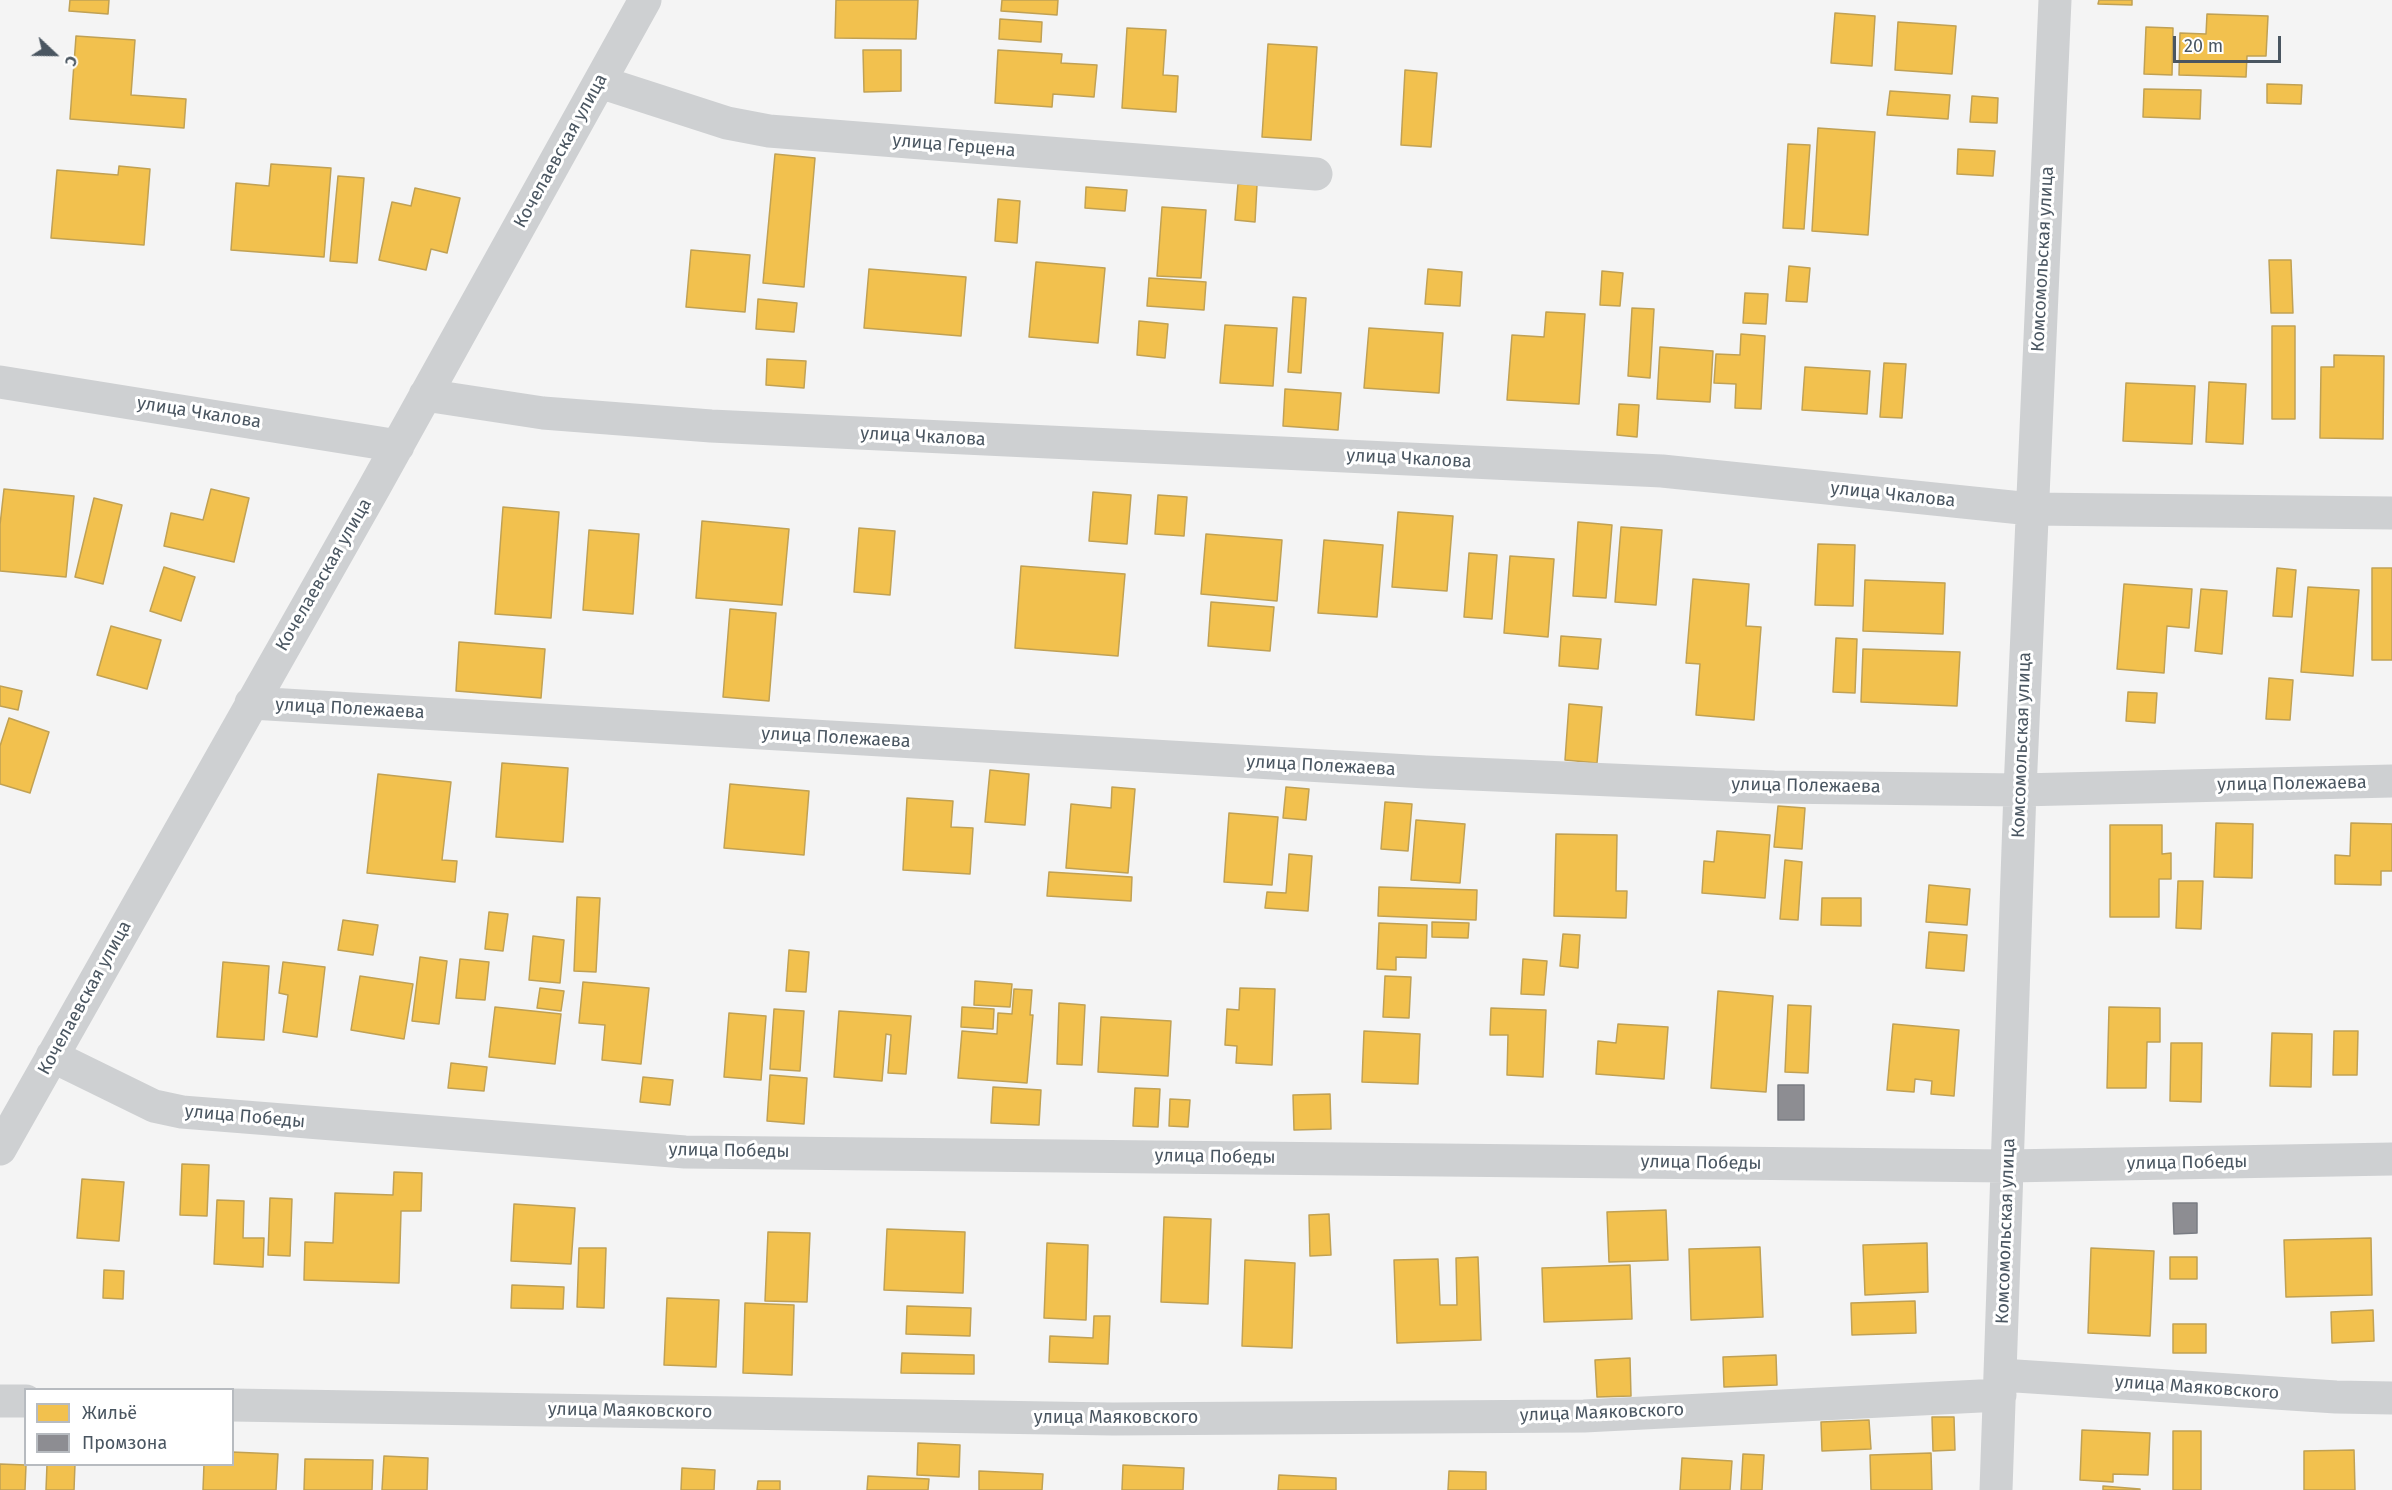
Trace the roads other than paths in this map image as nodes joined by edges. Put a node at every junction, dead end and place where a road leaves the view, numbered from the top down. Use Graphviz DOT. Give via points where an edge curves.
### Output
graph roads {
  1 [pos="645,0"];
  2 [pos="2055,0"];
  3 [pos="600,82"];
  4 [pos="1316,174"];
  5 [pos="0,382"];
  6 [pos="426,395"];
  7 [pos="398,446"];
  8 [pos="2031,509"];
  9 [pos="2392,513"];
  10 [pos="251,703"];
  11 [pos="2392,781"];
  12 [pos="2020,790"];
  13 [pos="52,1056"];
  14 [pos="0,1149"];
  15 [pos="2392,1159"];
  16 [pos="2008,1166"];
  17 [pos="2000,1385"];
  18 [pos="2392,1398"];
  19 [pos="0,1401"];
  20 [pos="24,1401"];
  21 [pos="234,1405"];
  22 [pos="1996,1490"];
  1 -- 3 [label="street, Кочелаевская улица"];
  2 -- 8 [label="street, Комсомольская улица"];
  3 -- 4 [label="street, улица Герцена" via="727,123 769,131"];
  3 -- 6 [label="street, Кочелаевская улица"];
  5 -- 7 [label="street, улица Чкалова"];
  6 -- 7 [label="street, Кочелаевская улица"];
  6 -- 8 [label="street, улица Чкалова" via="543,413 711,426 1662,471"];
  7 -- 10 [label="street, Кочелаевская улица"];
  8 -- 9 [label="street, улица Чкалова"];
  8 -- 12 [label="street, Комсомольская улица"];
  10 -- 12 [label="street, улица Полежаева" via="1426,772 1774,787"];
  10 -- 13 [label="street, Кочелаевская улица"];
  11 -- 12 [label="street, улица Полежаева"];
  12 -- 16 [label="street, Комсомольская улица"];
  13 -- 14 [label="street, Кочелаевская улица"];
  13 -- 16 [label="street, улица Победы" via="145,1102 182,1112 685,1152"];
  15 -- 16 [label="street, улица Победы"];
  16 -- 17 [label="street, Комсомольская улица"];
  17 -- 18 [label="street, улица Маяковского"];
  17 -- 21 [label="street, улица Маяковского" via="1584,1416 1113,1419"];
  17 -- 22 [label="street, Комсомольская улица"];
  19 -- 20 [label="street"];
}
